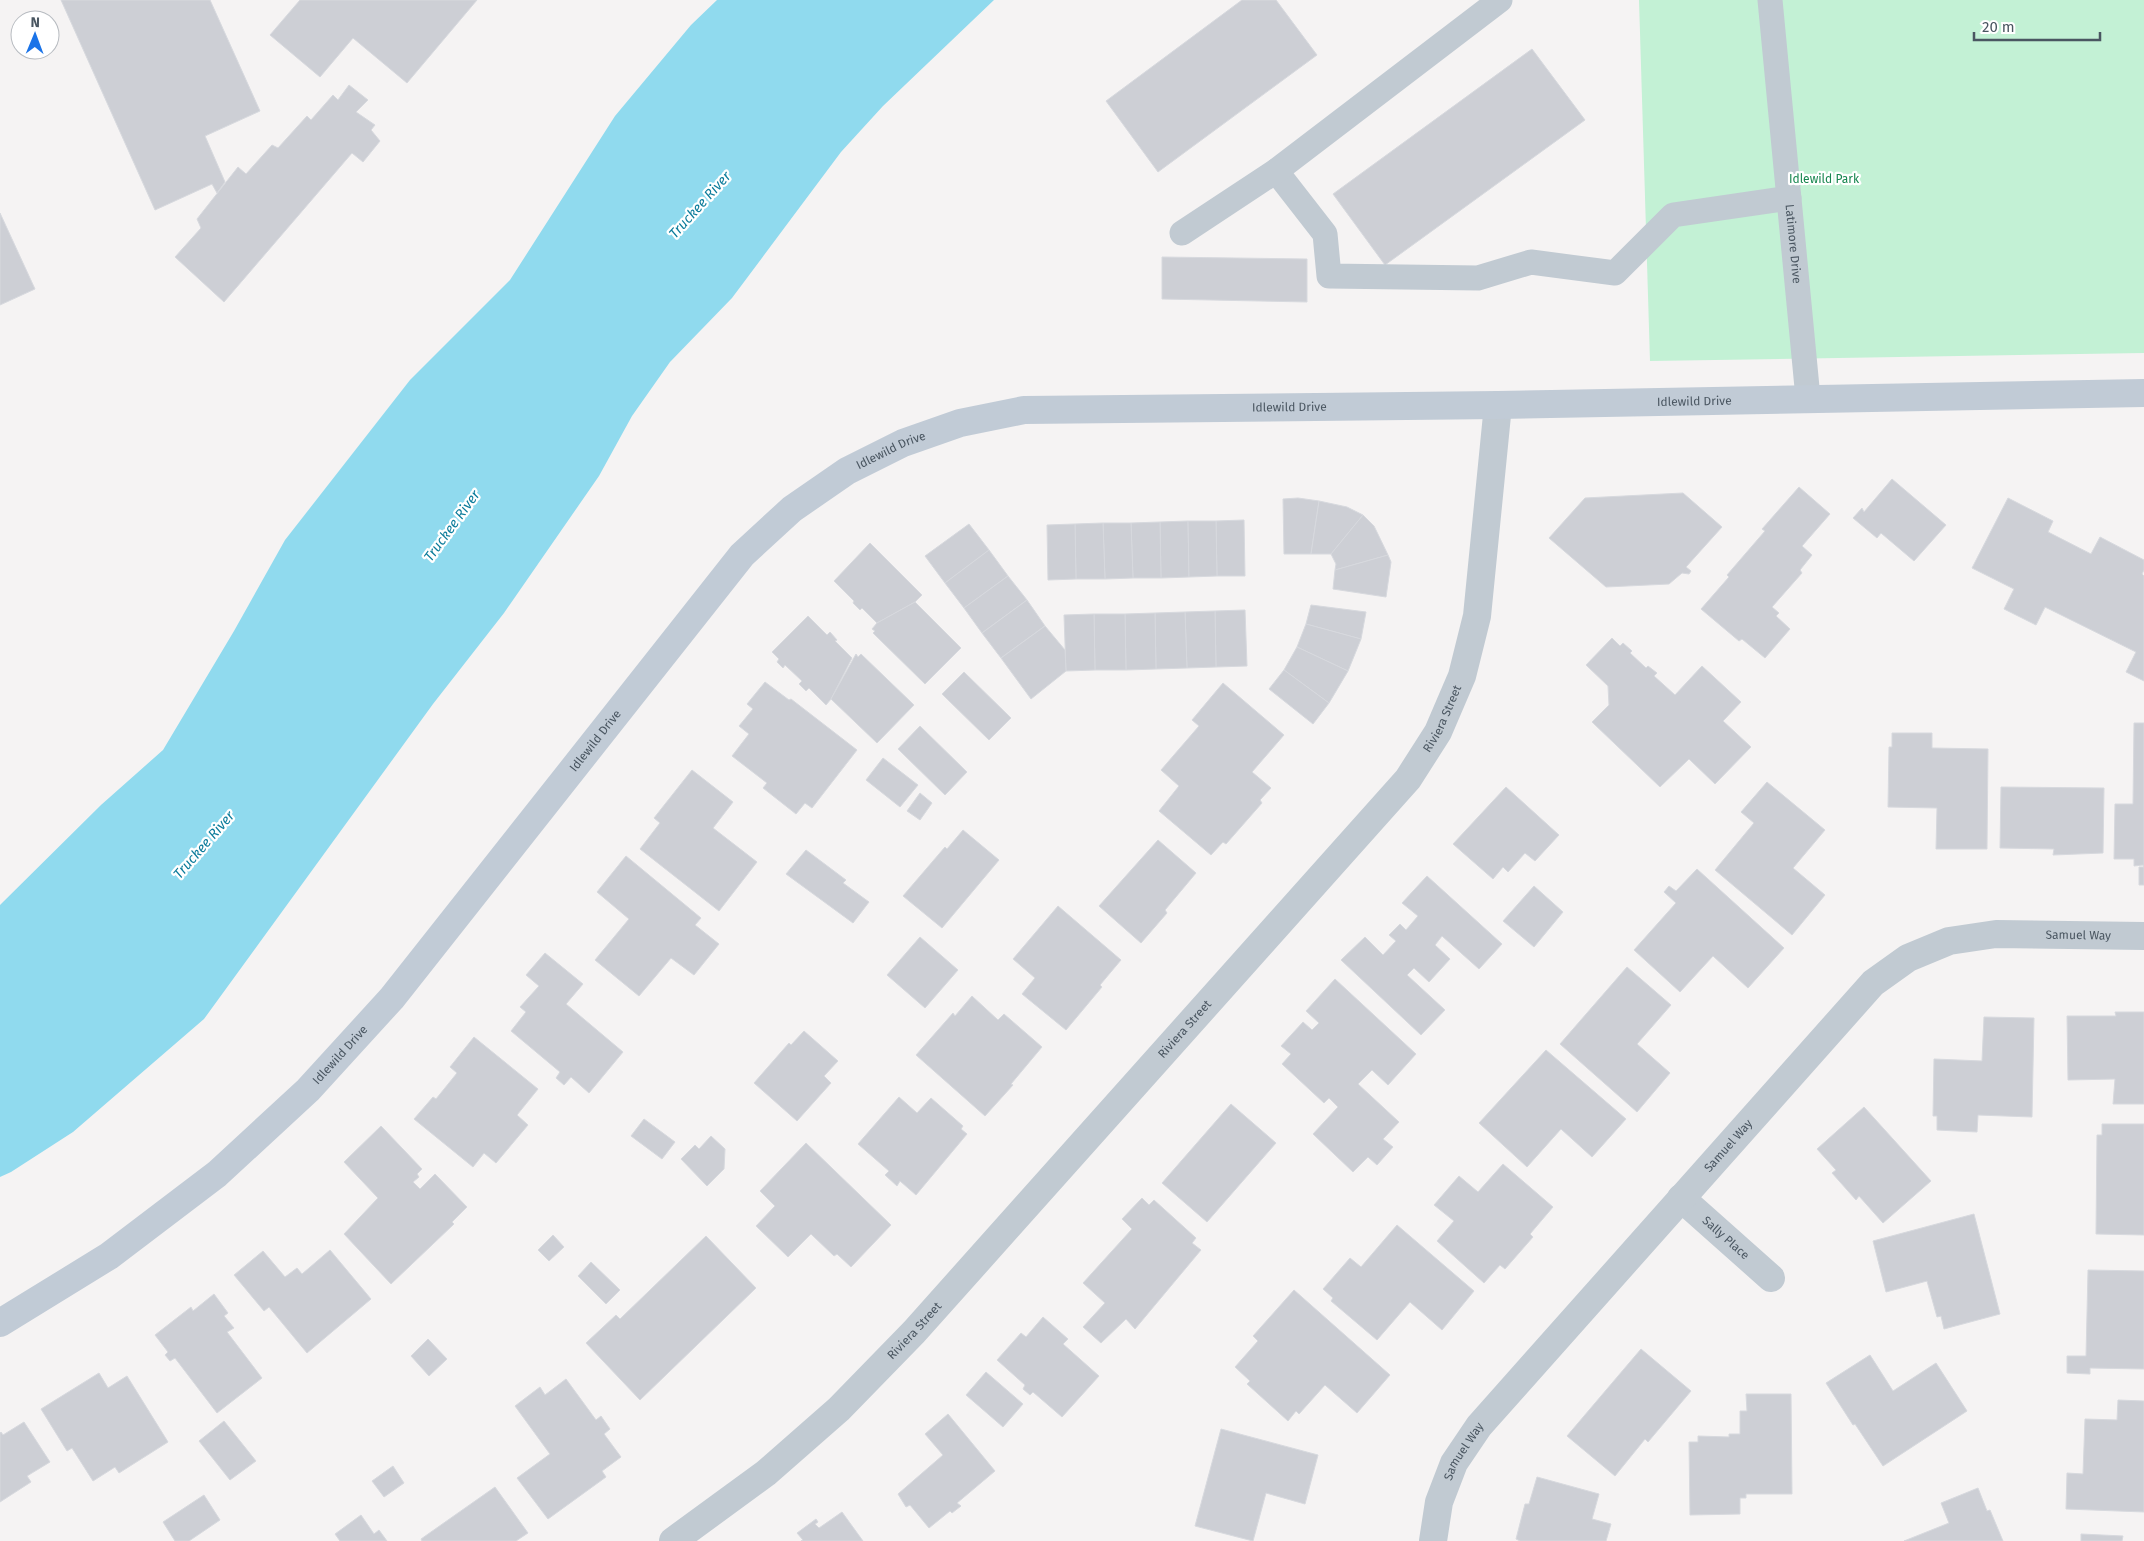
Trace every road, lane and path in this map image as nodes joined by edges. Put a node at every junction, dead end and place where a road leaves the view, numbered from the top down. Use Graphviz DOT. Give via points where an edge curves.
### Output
graph roads {
  1 [pos="1500,0"];
  2 [pos="1770,0"];
  3 [pos="1276,171"];
  4 [pos="1789,198"];
  5 [pos="1182,233"];
  6 [pos="2144,393"];
  7 [pos="1808,398"];
  8 [pos="1498,405"];
  9 [pos="2144,936"];
  10 [pos="1680,1198"];
  11 [pos="1771,1278"];
  12 [pos="0,1323"];
  13 [pos="673,1541"];
  14 [pos="1433,1541"];
  1 -- 3 [label="lane"];
  2 -- 4 [label="lane, Latimore Drive"];
  3 -- 4 [label="lane" via="1326,234 1328,276 1478,278 1532,262 1614,274 1673,215"];
  3 -- 5 [label="lane"];
  4 -- 7 [label="lane, Latimore Drive"];
  6 -- 7 [label="street, Idlewild Drive"];
  7 -- 8 [label="street, Idlewild Drive"];
  8 -- 12 [label="street, Idlewild Drive" via="1024,410 960,423 903,443 847,471 792,509 742,555 392,998 308,1090 217,1174 109,1256"];
  8 -- 13 [label="street, Riviera Street" via="1477,616 1462,676 1438,732 1408,779 900,1346 839,1409 766,1473"];
  9 -- 10 [label="street, Samuel Way" via="1996,934 1949,941 1908,958 1873,983"];
  10 -- 11 [label="street, Sally Place"];
  10 -- 14 [label="street, Samuel Way" via="1479,1426 1454,1462 1439,1502"];
}
